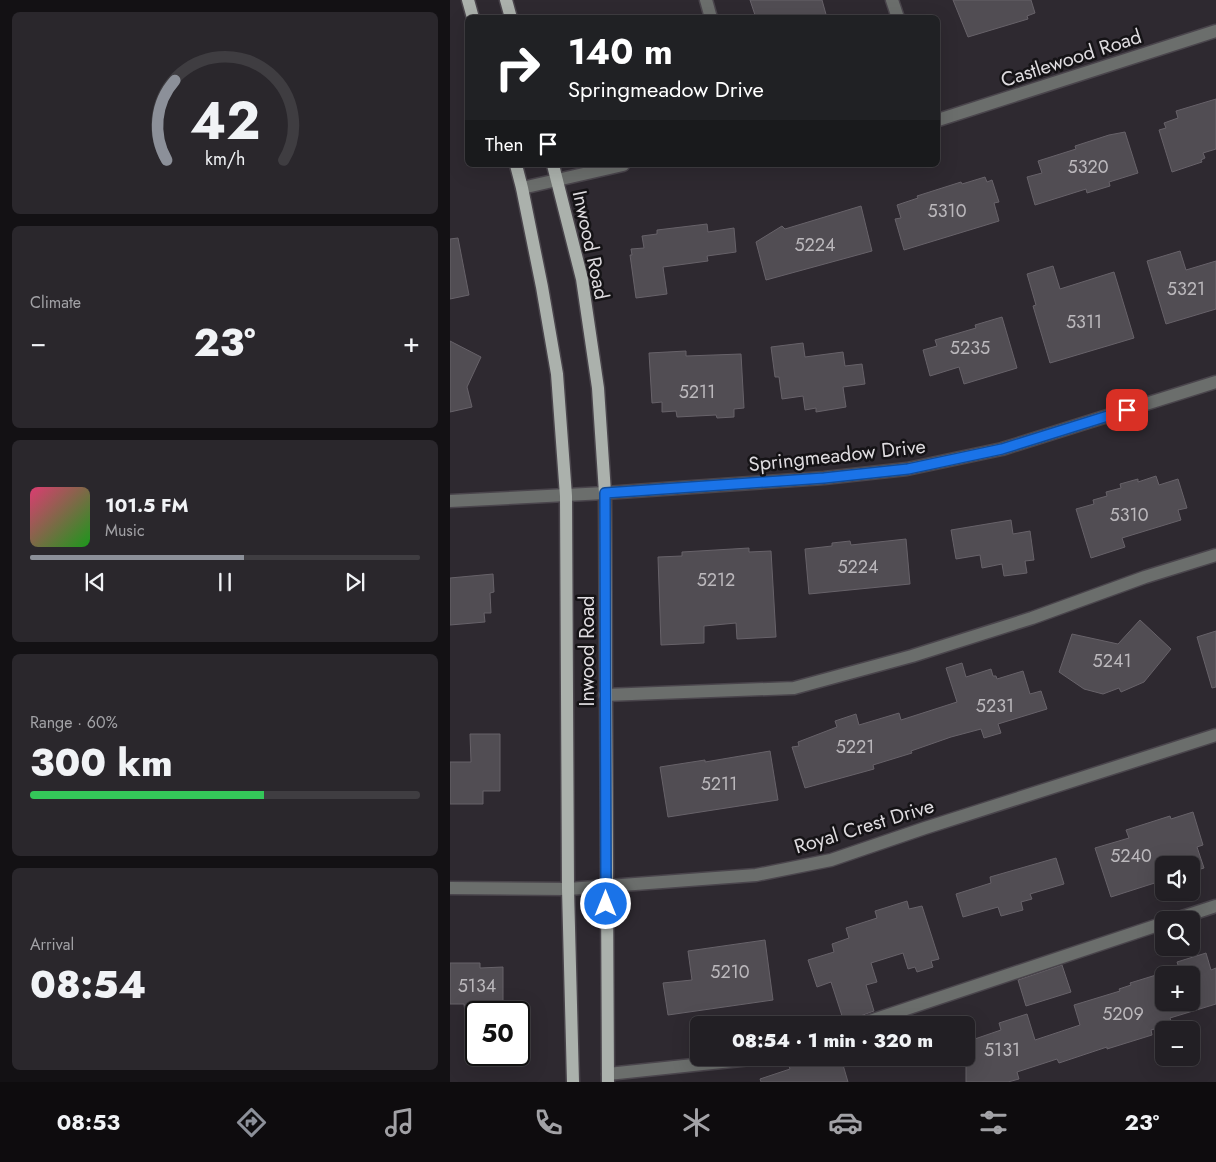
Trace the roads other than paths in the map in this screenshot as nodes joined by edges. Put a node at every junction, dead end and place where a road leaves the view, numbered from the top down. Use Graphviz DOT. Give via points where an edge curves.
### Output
graph roads {
  1 [pos="468,0"];
  2 [pos="506,0"];
  3 [pos="706,0"];
  4 [pos="892,0"];
  5 [pos="472,15"];
  6 [pos="510,15"];
  7 [pos="710,15"];
  8 [pos="897,15"];
  9 [pos="1216,31"];
  10 [pos="940,119"];
  11 [pos="517,167"];
  12 [pos="554,167"];
  13 [pos="614,167"];
  14 [pos="558,180"];
  15 [pos="522,188"];
  16 [pos="1216,382"];
  17 [pos="605,493"];
  18 [pos="566,496"];
  19 [pos="450,501"];
  20 [pos="1216,555"];
  21 [pos="606,695"];
  22 [pos="1216,734"];
  23 [pos="606,886"];
  24 [pos="450,888"];
  25 [pos="568,889"];
  26 [pos="1216,906"];
  27 [pos="1200,911"];
  28 [pos="1155,926"];
  29 [pos="885,1016"];
  30 [pos="699,1066"];
  31 [pos="608,1078"];
  32 [pos="573,1082"];
  1 -- 5 [label="main road"];
  2 -- 6 [label="main road"];
  3 -- 7 [label="street"];
  4 -- 8 [label="street"];
  9 -- 10 [label="street, Castlewood Road"];
  11 -- 15 [label="main road, Inwood Road"];
  12 -- 14 [label="main road, Inwood Road"];
  13 -- 14 [label="street"];
  14 -- 15 [label="street"];
  14 -- 17 [label="main road, Inwood Road" via="582,279 598,388"];
  15 -- 18 [label="main road, Inwood Road" via="557,374"];
  16 -- 17 [label="street, Springmeadow Drive" via="1002,449 908,469"];
  17 -- 18 [label="street, Springmeadow Drive"];
  17 -- 21 [label="main road, Inwood Road"];
  18 -- 19 [label="street, Springmeadow Drive"];
  18 -- 25 [label="main road, Inwood Road"];
  20 -- 21 [label="street" via="922,653 794,688"];
  21 -- 23 [label="main road, Inwood Road"];
  22 -- 23 [label="street, Royal Crest Drive" via="831,860 756,875"];
  23 -- 25 [label="street, Royal Crest Drive"];
  23 -- 31 [label="main road, Inwood Road"];
  24 -- 25 [label="street, Royal Crest Drive"];
  25 -- 32 [label="main road, Inwood Road"];
  26 -- 27 [label="street"];
  28 -- 29 [label="street"];
  30 -- 31 [label="street"];
}
